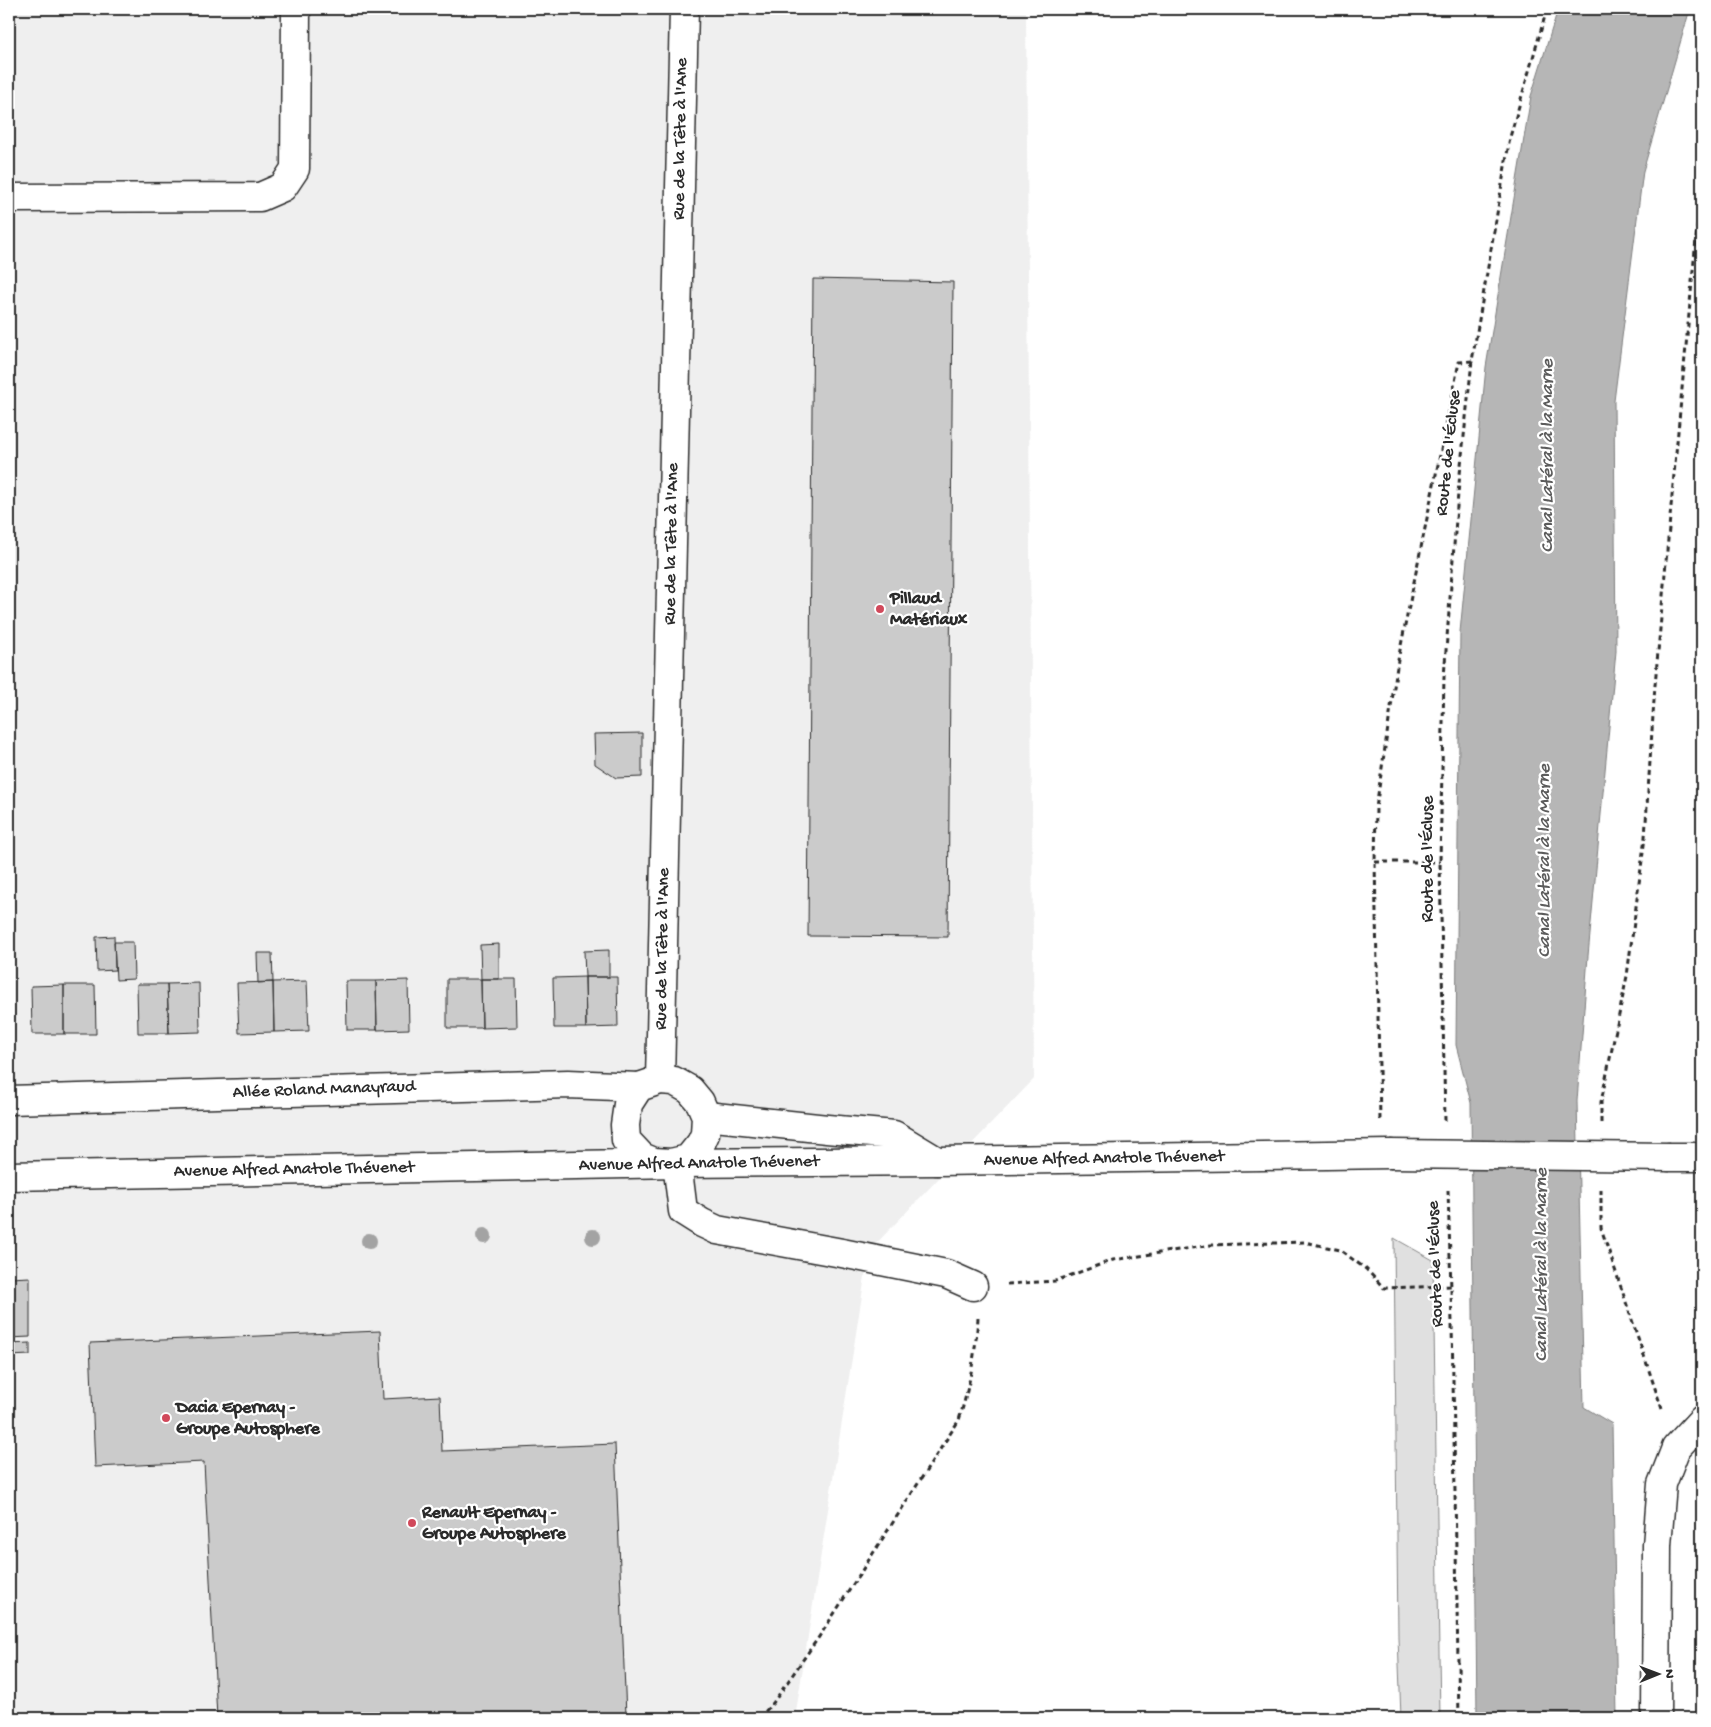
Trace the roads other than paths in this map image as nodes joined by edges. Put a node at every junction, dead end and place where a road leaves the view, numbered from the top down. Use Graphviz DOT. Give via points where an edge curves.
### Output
graph roads {
  1 [pos="296,9"];
  2 [pos="684,9"];
  3 [pos="9,198"];
  4 [pos="650,1083"];
  5 [pos="9,1100"];
  6 [pos="706,1116"];
  7 [pos="626,1140"];
  8 [pos="1702,1157"];
  9 [pos="937,1161"];
  10 [pos="674,1163"];
  11 [pos="556,1166"];
  12 [pos="9,1176"];
  13 [pos="973,1286"];
  14 [pos="1702,1420"];
  15 [pos="1656,1718"];
  1 -- 3 [label="street" via="295,169 283,187 260,197"];
  2 -- 4 [label="street, Rue de la Tête à l'Ane"];
  4 -- 5 [label="street, Allée Roland Manayraud"];
  4 -- 6 [label="street" via="674,1081 690,1090"];
  4 -- 7 [label="street" via="628,1104"];
  6 -- 9 [label="street" via="894,1135"];
  6 -- 10 [label="street" via="704,1134 696,1151 688,1159"];
  7 -- 10 [label="street" via="642,1157 654,1162"];
  7 -- 11 [label="street"];
  8 -- 9 [label="street, Avenue Alfred Anatole Thévenet, bridge" via="1390,1154"];
  9 -- 10 [label="street, Avenue Alfred Anatole Thévenet"];
  10 -- 11 [label="street, Avenue Alfred Anatole Thévenet"];
  10 -- 13 [label="street" via="683,1211 717,1230 946,1274"];
  11 -- 12 [label="street, Avenue Alfred Anatole Thévenet"];
  14 -- 15 [label="street" via="1676,1448 1662,1484 1657,1545"];
}
